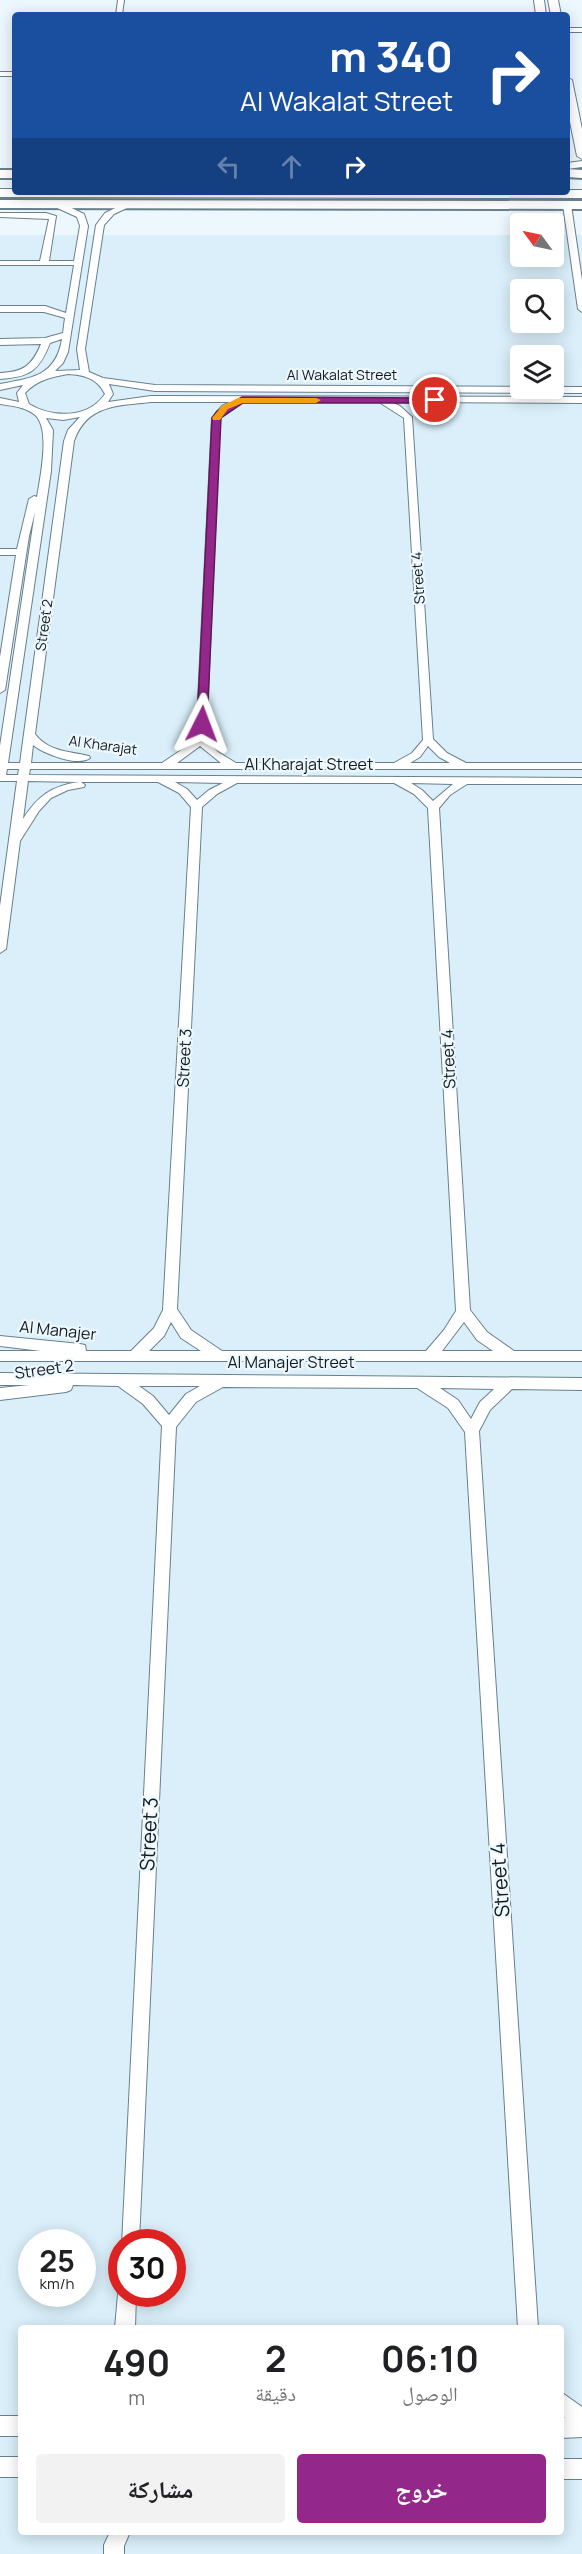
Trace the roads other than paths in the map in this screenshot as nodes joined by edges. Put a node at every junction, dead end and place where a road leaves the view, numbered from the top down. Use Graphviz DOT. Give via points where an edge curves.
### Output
graph roads {
  1 [pos="570,90"];
  2 [pos="577,114"];
  3 [pos="581,150"];
  4 [pos="450,195"];
  5 [pos="0,204"];
  6 [pos="56,204"];
  7 [pos="128,204"];
  8 [pos="241,204"];
  9 [pos="567,205"];
  10 [pos="582,205"];
  11 [pos="0,215"];
  12 [pos="0,263"];
  13 [pos="44,263"];
  14 [pos="78,263"];
  15 [pos="0,309"];
  16 [pos="582,309"];
  17 [pos="71,317"];
  18 [pos="68,334"];
  19 [pos="46,341"];
  20 [pos="0,342"];
  21 [pos="85,374"];
  22 [pos="0,376"];
  23 [pos="44,376"];
  24 [pos="32,381"];
  25 [pos="103,381"];
  26 [pos="0,387"];
  27 [pos="582,390"];
  28 [pos="187,399"];
  29 [pos="242,400"];
  30 [pos="380,400"];
  31 [pos="435,400"];
  32 [pos="571,400"];
  33 [pos="582,400"];
  34 [pos="0,401"];
  35 [pos="582,405"];
  36 [pos="26,406"];
  37 [pos="101,406"];
  38 [pos="211,412"];
  39 [pos="88,413"];
  40 [pos="40,414"];
  41 [pos="408,417"];
  42 [pos="45,478"];
  43 [pos="0,552"];
  44 [pos="21,552"];
  45 [pos="0,686"];
  46 [pos="29,734"];
  47 [pos="428,740"];
  48 [pos="201,741"];
  49 [pos="3,766"];
  50 [pos="144,766"];
  51 [pos="164,766"];
  52 [pos="234,766"];
  53 [pos="394,766"];
  54 [pos="465,766"];
  55 [pos="582,766"];
  56 [pos="24,772"];
  57 [pos="125,780"];
  58 [pos="162,780"];
  59 [pos="234,780"];
  60 [pos="396,780"];
  61 [pos="0,781"];
  62 [pos="465,781"];
  63 [pos="582,781"];
  64 [pos="197,806"];
  65 [pos="433,807"];
  66 [pos="14,843"];
  67 [pos="0,949"];
  68 [pos="171,1310"];
  69 [pos="463,1311"];
  70 [pos="0,1341"];
  71 [pos="111,1355"];
  72 [pos="135,1355"];
  73 [pos="218,1355"];
  74 [pos="430,1355"];
  75 [pos="0,1356"];
  76 [pos="511,1356"];
  77 [pos="582,1356"];
  78 [pos="0,1379"];
  79 [pos="92,1380"];
  80 [pos="121,1380"];
  81 [pos="223,1380"];
  82 [pos="418,1382"];
  83 [pos="509,1383"];
  84 [pos="582,1383"];
  85 [pos="0,1394"];
  86 [pos="169,1425"];
  87 [pos="472,1431"];
  88 [pos="130,2229"];
  89 [pos="126,2307"];
  90 [pos="125,2325"];
  91 [pos="528,2325"];
  92 [pos="564,2405"];
  93 [pos="582,2420"];
  94 [pos="0,2426"];
  95 [pos="18,2426"];
  96 [pos="564,2427"];
  97 [pos="582,2427"];
  98 [pos="0,2467"];
  99 [pos="18,2467"];
  100 [pos="564,2469"];
  101 [pos="582,2469"];
  1 -- 2 [label="main road"];
  2 -- 3 [label="main road"];
  4 -- 8 [label="highway"];
  5 -- 6 [label="main road"];
  6 -- 7 [label="main road"];
  6 -- 14 [label="street" via="83,220"];
  7 -- 8 [label="main road"];
  7 -- 21 [label="street" via="103,217 100,225 81,349"];
  8 -- 9 [label="main road"];
  9 -- 10 [label="main road"];
  9 -- 16 [label="street"];
  11 -- 13 [label="street" via="53,218"];
  12 -- 13 [label="street"];
  13 -- 14 [label="street"];
  14 -- 17 [label="street"];
  15 -- 17 [label="street" via="45,309"];
  17 -- 18 [label="street"];
  18 -- 19 [label="street"];
  18 -- 23 [label="street" via="60,361"];
  19 -- 20 [label="street"];
  19 -- 22 [label="street" via="34,368"];
  21 -- 23 [label="street" via="64,372"];
  21 -- 25 [label="street, Al Wakalat Street"];
  23 -- 24 [label="street"];
  24 -- 26 [label="street"];
  24 -- 36 [label="street" via="21,393"];
  25 -- 27 [label="street, Al Wakalat Street" via="155,388"];
  25 -- 37 [label="street" via="109,394"];
  28 -- 29 [label="street, Al Wakalat Street"];
  28 -- 37 [label="street, Al Wakalat Street"];
  28 -- 38 [label="street"];
  29 -- 30 [label="street, Al Wakalat Street"];
  29 -- 38 [label="street"];
  30 -- 31 [label="street, Al Wakalat Street"];
  30 -- 41 [label="street"];
  31 -- 32 [label="street, Al Wakalat Street"];
  31 -- 41 [label="street" via="418,407"];
  32 -- 33 [label="street, Al Wakalat Street"];
  32 -- 35 [label="street"];
  34 -- 36 [label="street"];
  36 -- 40 [label="street"];
  37 -- 39 [label="street"];
  38 -- 48 [label="street"];
  39 -- 40 [label="street" via="63,417"];
  39 -- 46 [label="street, Street 2" via="69,441"];
  40 -- 42 [label="street, Street 2" via="49,439"];
  41 -- 47 [label="street, Street 4"];
  42 -- 44 [label="street, Street 2" via="34,499"];
  42 -- 49 [label="street, Street 2"];
  43 -- 44 [label="street"];
  44 -- 45 [label="street, Street 2"];
  46 -- 50 [label="street, Al Kharajat" via="38,745 54,753"];
  46 -- 56 [label="street, Street 2"];
  47 -- 53 [label="street" via="416,755"];
  47 -- 54 [label="street" via="443,755"];
  48 -- 51 [label="street"];
  48 -- 52 [label="street"];
  49 -- 56 [label="street, Al Kharajat Street"];
  49 -- 61 [label="street, Street 2"];
  50 -- 51 [label="street, Al Kharajat Street"];
  50 -- 56 [label="street, Al Kharajat Street"];
  51 -- 52 [label="street, Al Kharajat Street"];
  52 -- 53 [label="street, Al Kharajat Street"];
  53 -- 54 [label="street, Al Kharajat Street"];
  54 -- 55 [label="street, Al Kharajat Street"];
  56 -- 57 [label="street, Al Kharajat Street"];
  56 -- 61 [label="street, Al Kharajat Street"];
  56 -- 66 [label="street, Street 2"];
  57 -- 58 [label="street, Al Kharajat Street"];
  57 -- 66 [label="street, Street 2" via="53,791 37,803"];
  58 -- 59 [label="street, Al Kharajat Street"];
  58 -- 64 [label="street" via="183,791"];
  59 -- 60 [label="street, Al Kharajat Street"];
  59 -- 64 [label="street"];
  60 -- 62 [label="street, Al Kharajat Street"];
  60 -- 65 [label="street" via="418,792"];
  62 -- 63 [label="street, Al Kharajat Street"];
  62 -- 65 [label="street" via="446,792"];
  64 -- 68 [label="street, Street 3"];
  65 -- 69 [label="street, Street 4"];
  66 -- 67 [label="street, Street 2"];
  68 -- 72 [label="street, Street 3" via="159,1332"];
  68 -- 73 [label="street" via="186,1334"];
  69 -- 74 [label="street"];
  69 -- 76 [label="street" via="482,1336"];
  70 -- 71 [label="street, Al Manajer" via="60,1345"];
  71 -- 72 [label="street, Al Manajer Street"];
  71 -- 75 [label="street, Al Manajer Street"];
  72 -- 73 [label="street, Al Manajer Street"];
  73 -- 74 [label="street, Al Manajer Street"];
  74 -- 76 [label="street, Al Manajer Street"];
  76 -- 77 [label="street, Al Manajer Street"];
  78 -- 79 [label="street, Al Manajer Street"];
  79 -- 80 [label="street, Al Manajer Street"];
  79 -- 85 [label="street, Street 2" via="54,1389"];
  80 -- 81 [label="street, Al Manajer Street"];
  80 -- 86 [label="street" via="148,1400"];
  81 -- 82 [label="street, Al Manajer Street"];
  81 -- 86 [label="street" via="191,1398"];
  82 -- 83 [label="street, Al Manajer Street"];
  82 -- 87 [label="street" via="453,1404"];
  83 -- 84 [label="street, Al Manajer Street"];
  83 -- 87 [label="street" via="485,1406"];
  86 -- 88 [label="street, Street 3"];
  87 -- 91 [label="street, Street 4"];
  89 -- 90 [label="street"];
  92 -- 93 [label="street"];
  94 -- 95 [label="street"];
  96 -- 97 [label="street"];
  98 -- 99 [label="street"];
  100 -- 101 [label="street"];
}
